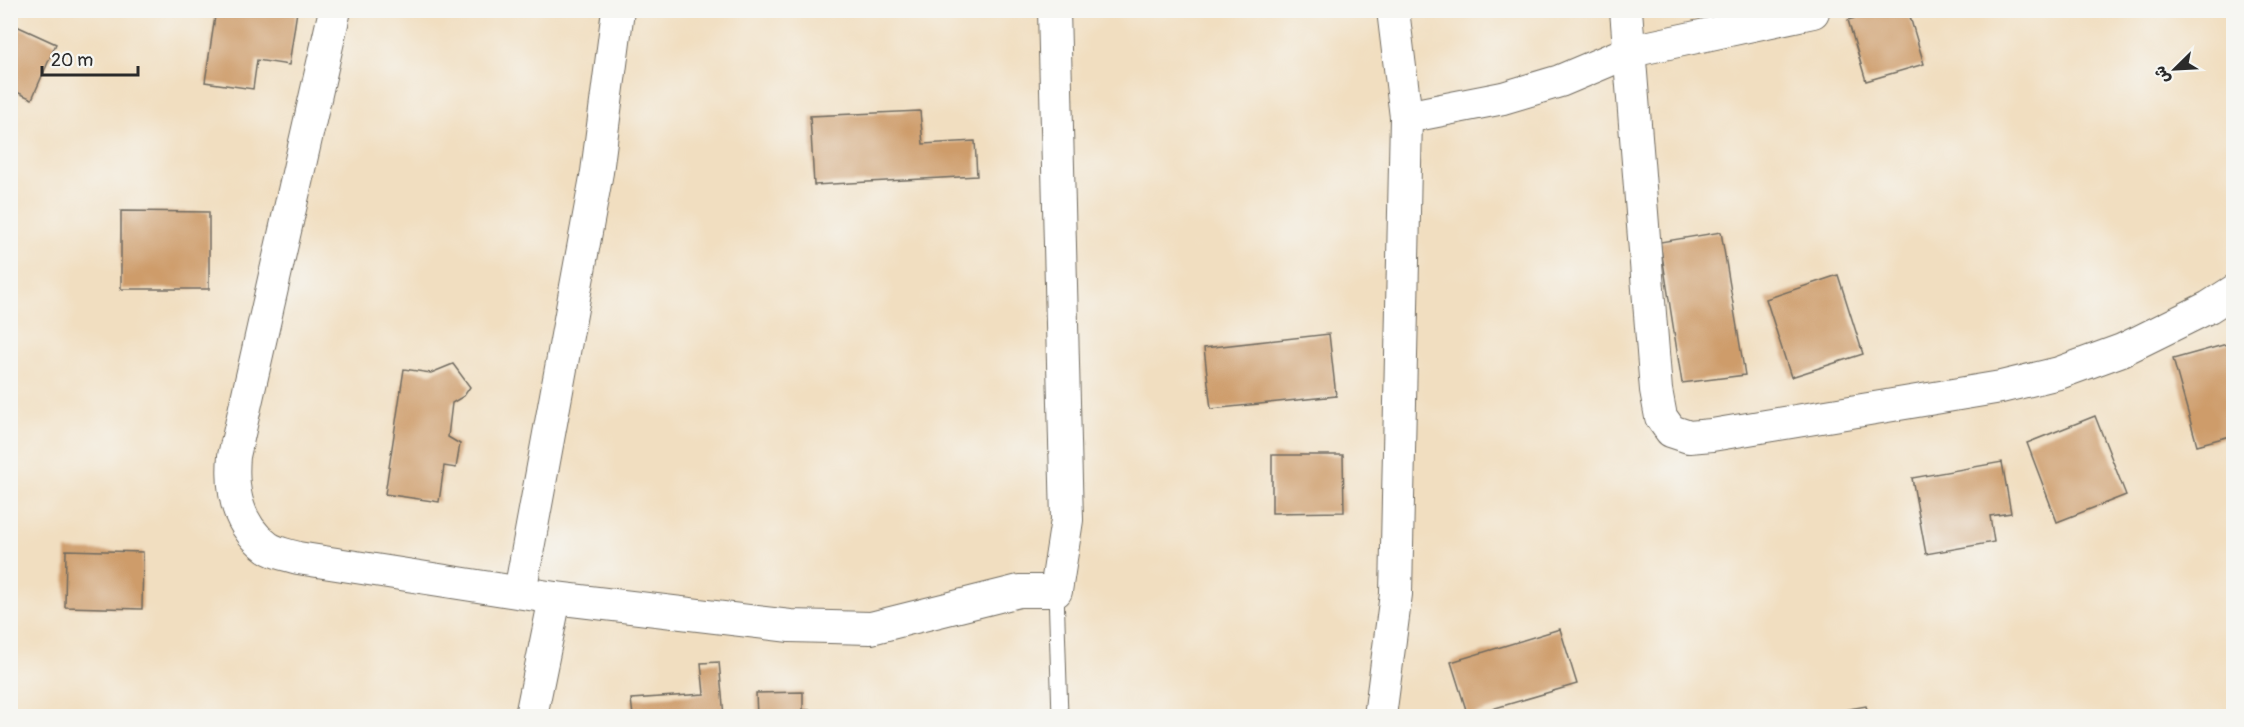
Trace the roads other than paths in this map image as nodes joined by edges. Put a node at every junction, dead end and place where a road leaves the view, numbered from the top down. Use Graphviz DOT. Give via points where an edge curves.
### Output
graph roads {
  1 [pos="335,10"];
  2 [pos="618,10"];
  3 [pos="1054,10"];
  4 [pos="1393,10"];
  5 [pos="1626,10"];
  6 [pos="1814,12"];
  7 [pos="1631,51"];
  8 [pos="1406,117"];
  9 [pos="2234,291"];
  10 [pos="1056,591"];
  11 [pos="520,592"];
  12 [pos="555,598"];
  13 [pos="531,717"];
  14 [pos="1060,717"];
  15 [pos="1380,717"];
  1 -- 11 [label="street" via="234,456 232,483 238,507 252,533 269,549 288,555"];
  2 -- 11 [label="street" via="597,172"];
  3 -- 10 [label="street" via="1067,520"];
  4 -- 8 [label="street"];
  5 -- 7 [label="street"];
  6 -- 7 [label="street"];
  7 -- 8 [label="street" via="1560,81 1503,98"];
  7 -- 9 [label="street" via="1650,342 1661,417 1671,431 1689,437 1712,435 2001,387 2059,373 2122,350"];
  8 -- 15 [label="street" via="1396,594"];
  10 -- 12 [label="street" via="1019,591 871,628 790,626"];
  10 -- 14 [label="lane"];
  11 -- 12 [label="street"];
  12 -- 13 [label="street"];
}
